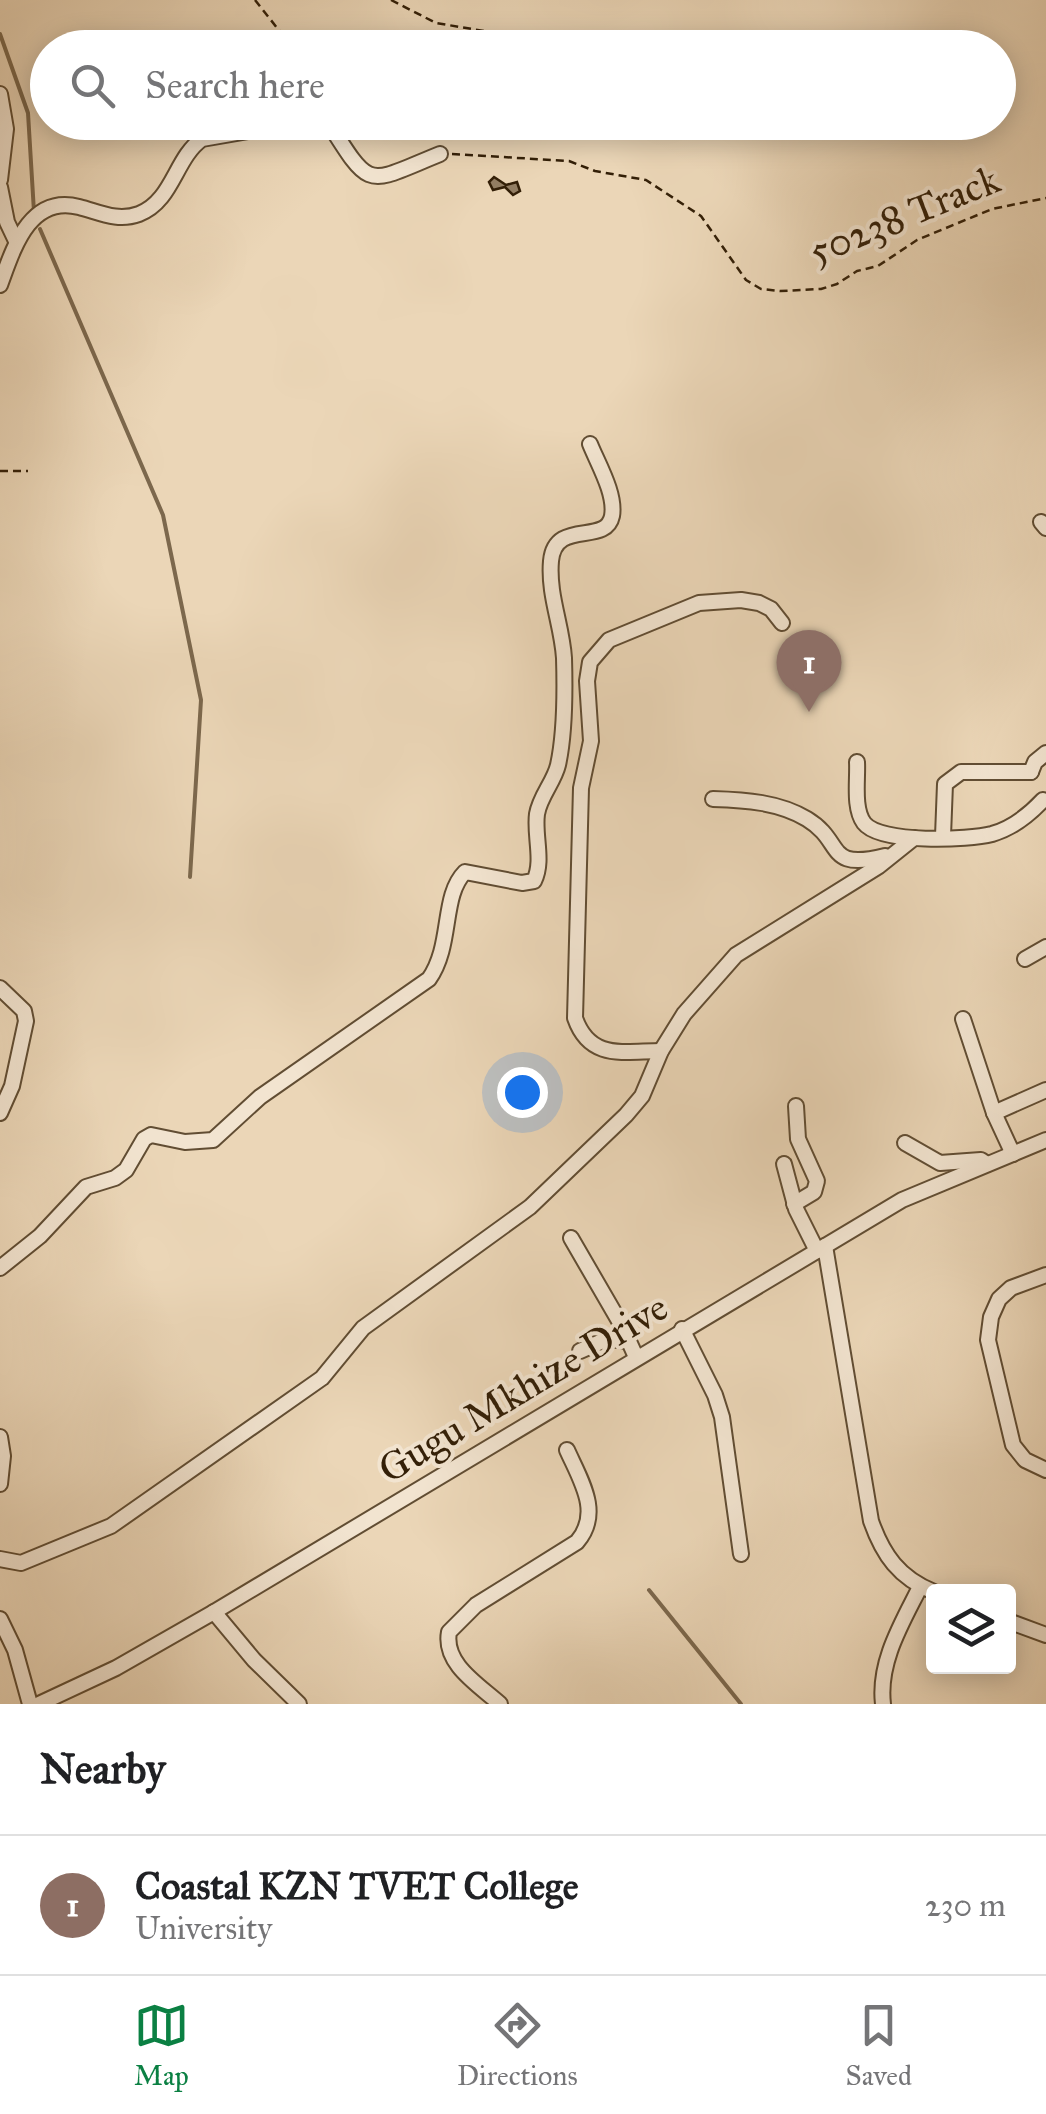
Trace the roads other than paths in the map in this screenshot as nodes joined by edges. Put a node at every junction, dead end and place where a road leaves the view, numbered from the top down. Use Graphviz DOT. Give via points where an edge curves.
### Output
graph roads {
  1 [pos="0,94"];
  2 [pos="201,140"];
  3 [pos="340,140"];
  4 [pos="440,154"];
  5 [pos="0,184"];
  6 [pos="16,241"];
  7 [pos="0,285"];
  8 [pos="590,444"];
  9 [pos="782,623"];
  10 [pos="1046,752"];
  11 [pos="857,762"];
  12 [pos="1032,772"];
  13 [pos="713,799"];
  14 [pos="1044,802"];
  15 [pos="944,836"];
  16 [pos="914,838"];
  17 [pos="896,854"];
  18 [pos="1046,947"];
  19 [pos="1025,959"];
  20 [pos="0,988"];
  21 [pos="963,1019"];
  22 [pos="662,1051"];
  23 [pos="1046,1090"];
  24 [pos="796,1106"];
  25 [pos="994,1113"];
  26 [pos="0,1114"];
  27 [pos="1046,1140"];
  28 [pos="905,1143"];
  29 [pos="1013,1154"];
  30 [pos="784,1164"];
  31 [pos="987,1164"];
  32 [pos="794,1204"];
  33 [pos="571,1238"];
  34 [pos="821,1249"];
  35 [pos="0,1268"];
  36 [pos="1046,1275"];
  37 [pos="682,1330"];
  38 [pos="629,1341"];
  39 [pos="580,1351"];
  40 [pos="636,1357"];
  41 [pos="0,1437"];
  42 [pos="567,1450"];
  43 [pos="1046,1470"];
  44 [pos="0,1484"];
  45 [pos="741,1554"];
  46 [pos="0,1559"];
  47 [pos="926,1588"];
  48 [pos="926,1591"];
  49 [pos="214,1612"];
  50 [pos="0,1619"];
  51 [pos="1016,1624"];
  52 [pos="1046,1636"];
  53 [pos="30,1704"];
  54 [pos="39,1704"];
  55 [pos="299,1704"];
  56 [pos="500,1704"];
  57 [pos="883,1704"];
  1 -- 5 [label="street" via="6,130"];
  2 -- 6 [label="street" via="163,196 139,214 112,217 60,206 34,217"];
  3 -- 4 [label="street" via="360,171 372,177"];
  5 -- 6 [label="street"];
  6 -- 7 [label="street"];
  8 -- 35 [label="street" via="612,514 600,530 563,538 551,557 564,657 560,752 537,816 534,882 466,872 455,883 444,948 429,979 260,1097 213,1140 151,1135 126,1170 86,1187"];
  9 -- 22 [label="street" via="759,603 698,602 609,640 590,662 576,1018 580,1032 602,1050"];
  10 -- 12 [label="street"];
  11 -- 16 [label="street" via="864,822 884,834"];
  12 -- 14 [label="street"];
  12 -- 15 [label="street" via="950,777"];
  13 -- 17 [label="street" via="787,809 821,830 836,853 850,860"];
  14 -- 15 [label="street" via="990,834"];
  15 -- 16 [label="street"];
  16 -- 17 [label="street"];
  17 -- 22 [label="street" via="736,955 700,993"];
  18 -- 19 [label="street"];
  20 -- 26 [label="street" via="26,1021"];
  21 -- 25 [label="street"];
  22 -- 46 [label="street" via="652,1080 626,1115 530,1207 363,1328 322,1378 110,1526 21,1562"];
  23 -- 25 [label="street"];
  24 -- 32 [label="street" via="798,1140 817,1181 814,1192"];
  25 -- 29 [label="street"];
  27 -- 29 [label="street, Gugu Mkhize Drive"];
  28 -- 31 [label="street" via="940,1162"];
  29 -- 31 [label="street, Gugu Mkhize Drive"];
  30 -- 32 [label="street"];
  31 -- 34 [label="street, Gugu Mkhize Drive" via="902,1200"];
  32 -- 34 [label="street"];
  33 -- 38 [label="street"];
  34 -- 37 [label="street, Gugu Mkhize Drive"];
  34 -- 47 [label="street" via="871,1520 888,1559"];
  36 -- 43 [label="street" via="999,1299 988,1340 1013,1445"];
  37 -- 40 [label="street, Gugu Mkhize Drive"];
  37 -- 45 [label="street" via="722,1417"];
  38 -- 39 [label="street" via="607,1340"];
  38 -- 40 [label="street"];
  40 -- 49 [label="street, Gugu Mkhize Drive"];
  41 -- 44 [label="street"];
  42 -- 56 [label="street" via="589,1507 585,1533 476,1605 450,1632 449,1652"];
  48 -- 57 [label="street" via="890,1651"];
  49 -- 54 [label="street, Gugu Mkhize Drive"];
  49 -- 55 [label="street"];
  50 -- 53 [label="street"];
  51 -- 52 [label="street"];
}
